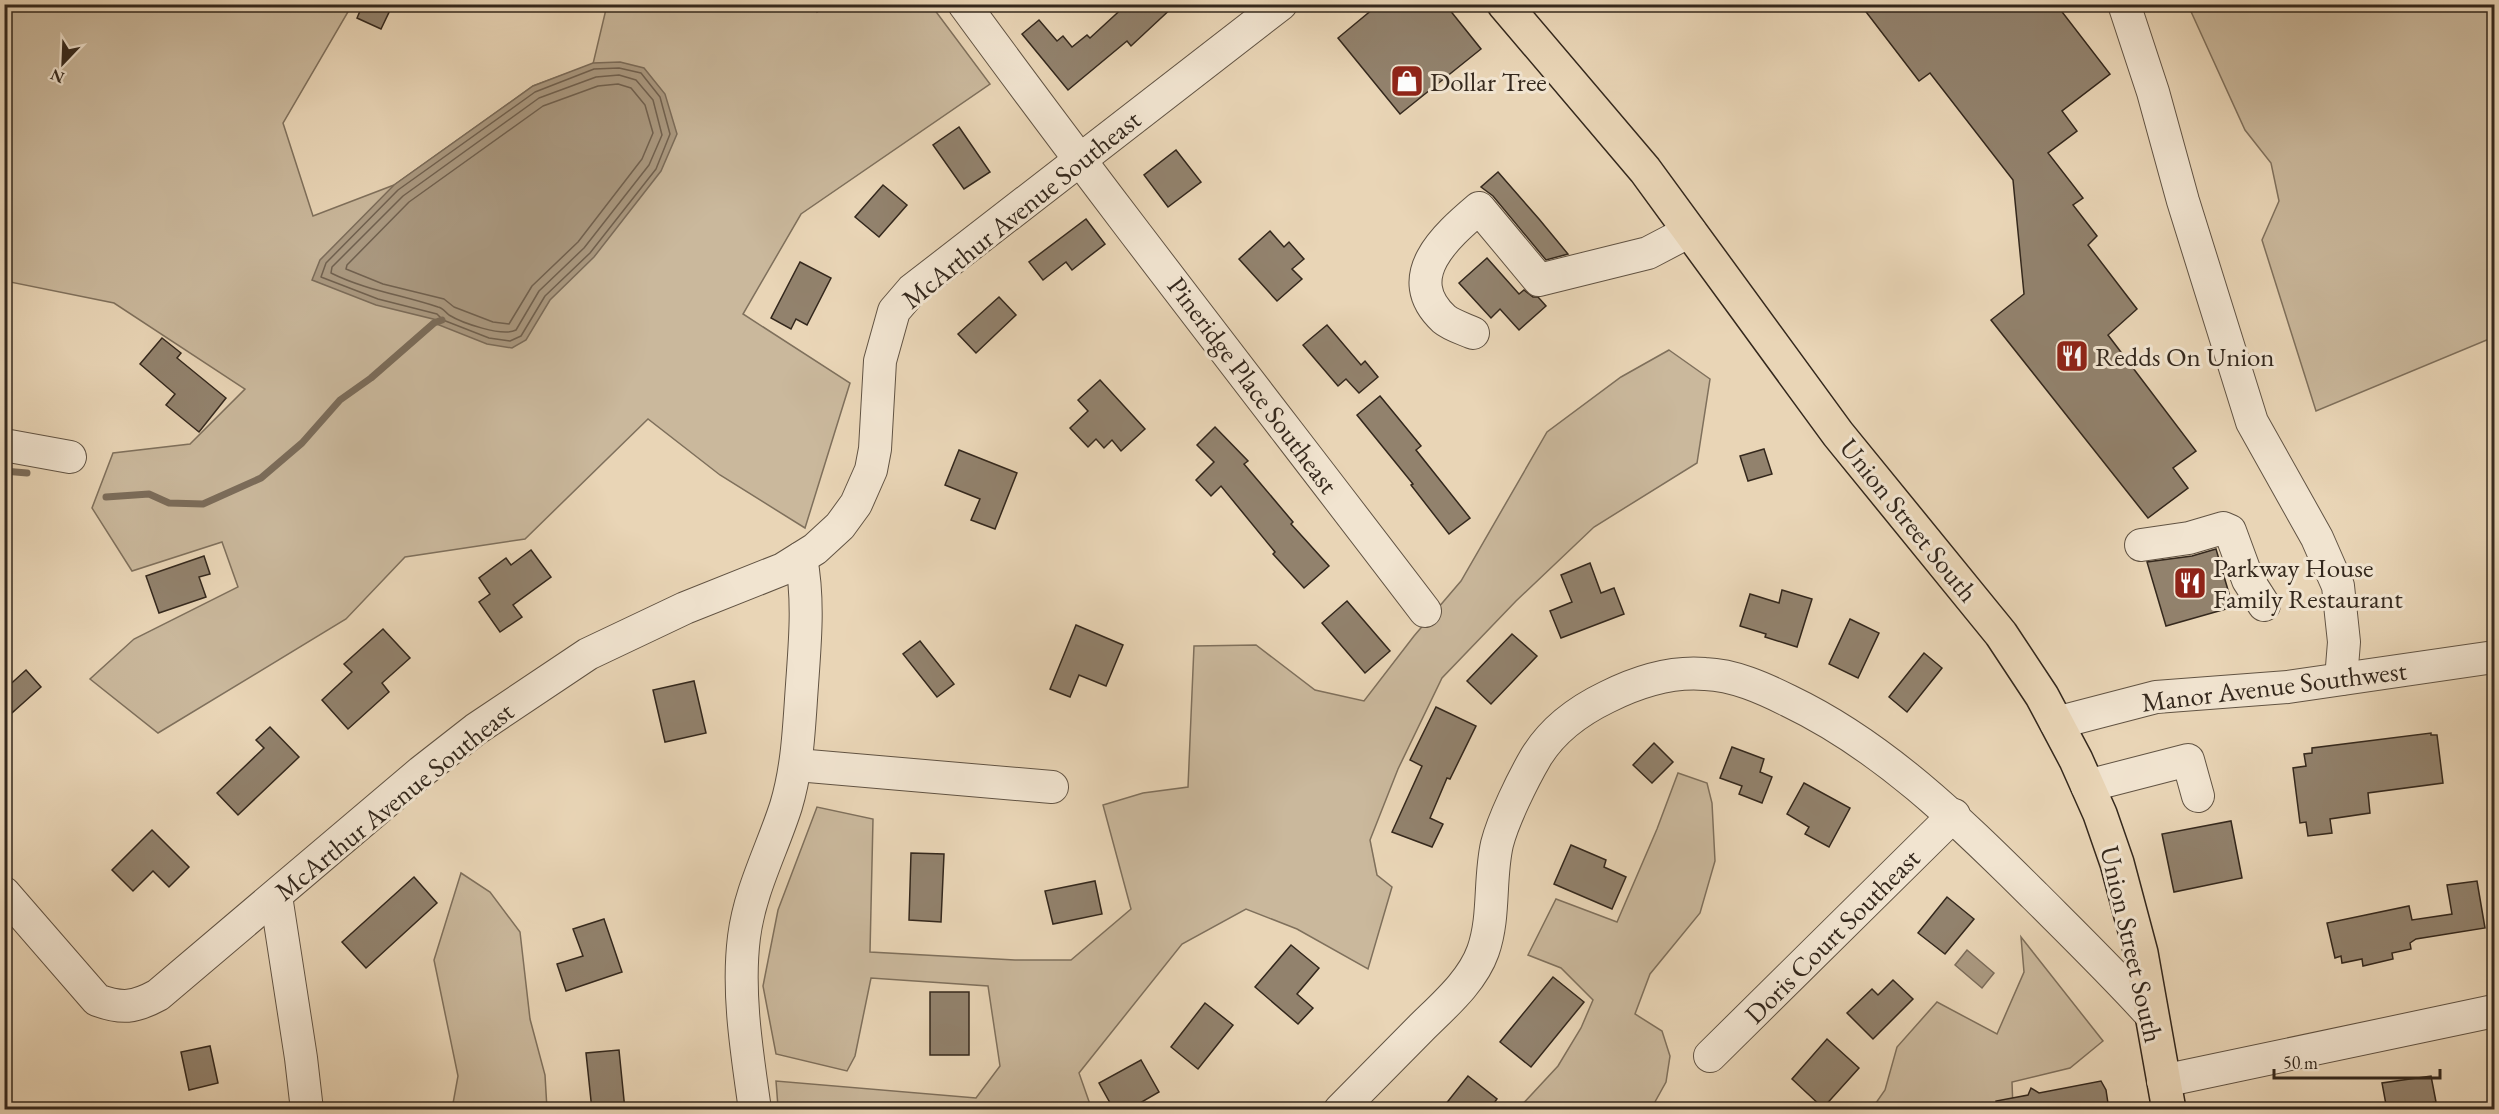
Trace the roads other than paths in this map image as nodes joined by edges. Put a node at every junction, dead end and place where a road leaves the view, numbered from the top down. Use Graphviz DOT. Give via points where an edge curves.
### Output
graph roads {
  1 [pos="964,4"];
  2 [pos="1281,4"];
  3 [pos="1504,4"];
  4 [pos="2124,4"];
  5 [pos="1078,160"];
  6 [pos="1690,231"];
  7 [pos="1473,333"];
  8 [pos="4,446"];
  9 [pos="70,457"];
  10 [pos="2141,545"];
  11 [pos="801,558"];
  12 [pos="2264,605"];
  13 [pos="1425,611"];
  14 [pos="2494,657"];
  15 [pos="2341,679"];
  16 [pos="2056,723"];
  17 [pos="797,765"];
  18 [pos="2087,786"];
  19 [pos="1052,787"];
  20 [pos="2198,796"];
  21 [pos="1954,815"];
  22 [pos="4,893"];
  23 [pos="276,896"];
  24 [pos="2494,1011"];
  25 [pos="2152,1016"];
  26 [pos="1710,1056"];
  27 [pos="2166,1095"];
  28 [pos="307,1110"];
  29 [pos="755,1110"];
  30 [pos="1340,1110"];
  1 -- 5 [label="street, Pineridge Place Southeast"];
  2 -- 5 [label="street, McArthur Avenue Southeast"];
  3 -- 6 [label="main road, Union Street South" via="1645,170"];
  4 -- 15 [label="street" via="2252,422 2317,538 2338,586 2344,642"];
  5 -- 11 [label="street, McArthur Avenue Southeast" via="912,290 894,311 880,361 871,470 844,523"];
  5 -- 13 [label="street, Pineridge Place Southeast"];
  6 -- 7 [label="street" via="1648,252 1539,279 1479,208 1448,234 1430,261 1425,285 1430,300 1445,320"];
  6 -- 16 [label="main road, Union Street South" via="1838,434 2001,634"];
  8 -- 9 [label="street"];
  10 -- 12 [label="street" via="2223,528 2230,531 2247,580"];
  11 -- 17 [label="street" via="806,587 806,632"];
  11 -- 23 [label="street, McArthur Avenue Southeast" via="588,654 476,729"];
  14 -- 15 [label="street, Manor Avenue Southwest"];
  15 -- 16 [label="street, Manor Avenue Southwest" via="2156,697"];
  16 -- 18 [label="main road, Union Street South"];
  17 -- 19 [label="street"];
  17 -- 29 [label="street" via="757,880 744,936 742,977 747,1057"];
  18 -- 20 [label="street" via="2188,760"];
  18 -- 25 [label="main road, Union Street South" via="2117,863"];
  21 -- 25 [label="street"];
  21 -- 26 [label="street, Doris Court Southeast"];
  21 -- 30 [label="street" via="1847,733 1817,714 1744,681 1679,673 1625,688 1592,703 1570,717 1536,757 1505,822 1497,845 1488,929 1472,972"];
  22 -- 23 [label="street, McArthur Avenue Southeast" via="97,999 117,1007 144,1003 158,995"];
  23 -- 28 [label="street"];
  24 -- 27 [label="street"];
  25 -- 27 [label="main road, Union Street South"];
}
